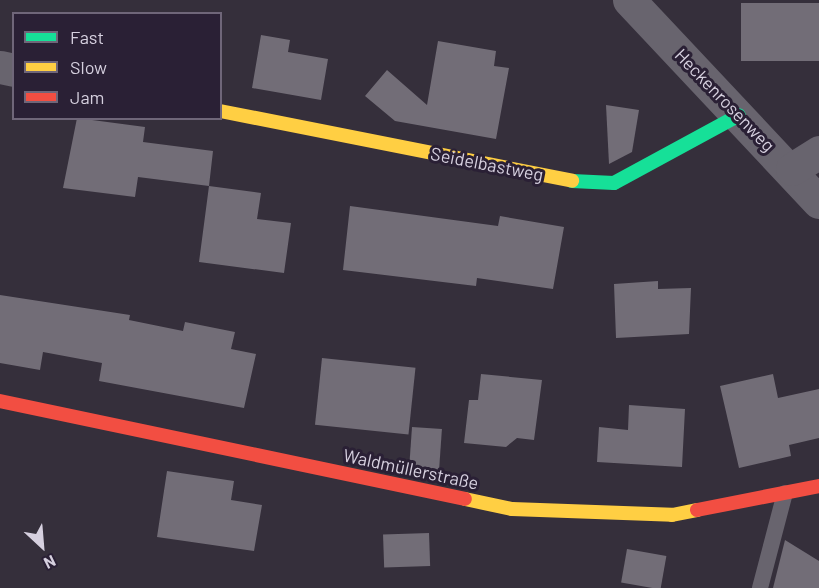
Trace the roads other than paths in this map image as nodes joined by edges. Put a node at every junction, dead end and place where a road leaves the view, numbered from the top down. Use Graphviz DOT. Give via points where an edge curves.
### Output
graph roads {
  1 [pos="629,0"];
  2 [pos="222,111"];
  3 [pos="739,115"];
  4 [pos="819,152"];
  5 [pos="792,169"];
  6 [pos="819,202"];
  7 [pos="0,401"];
  8 [pos="819,486"];
  9 [pos="785,493"];
  10 [pos="760,588"];
  1 -- 3 [label="street, Heckenrosenweg"];
  2 -- 3 [label="street, Seidelbastweg" via="591,185 614,183"];
  3 -- 5 [label="street, Heckenrosenweg"];
  4 -- 5 [label="street"];
  5 -- 6 [label="street, Heckenrosenweg"];
  7 -- 9 [label="street, Waldmüllerstraße" via="512,509 672,515"];
  8 -- 9 [label="street, Waldmüllerstraße"];
  9 -- 10 [label="lane"];
}
